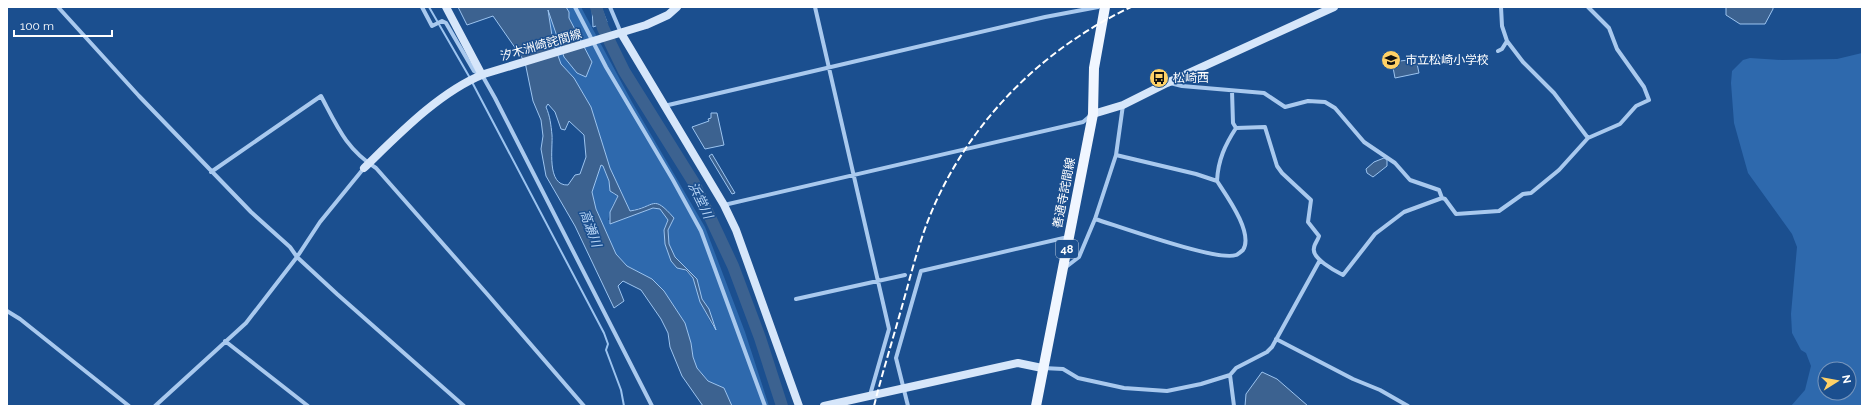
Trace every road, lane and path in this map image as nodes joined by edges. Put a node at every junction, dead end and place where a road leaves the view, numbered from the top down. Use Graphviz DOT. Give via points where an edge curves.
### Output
graph roads {
  1 [pos="58,7"];
  2 [pos="422,7"];
  3 [pos="446,7"];
  4 [pos="575,7"];
  5 [pos="610,7"];
  6 [pos="677,7"];
  7 [pos="815,7"];
  8 [pos="1098,7"];
  9 [pos="1105,7"];
  10 [pos="1334,7"];
  11 [pos="1501,7"];
  12 [pos="1588,7"];
  13 [pos="621,33"];
  14 [pos="594,41"];
  15 [pos="1507,41"];
  16 [pos="1498,51"];
  17 [pos="830,67"];
  18 [pos="477,77"];
  19 [pos="1167,83"];
  20 [pos="1232,91"];
  21 [pos="1123,105"];
  22 [pos="664,107"];
  23 [pos="1093,114"];
  24 [pos="1236,128"];
  25 [pos="1588,138"];
  26 [pos="1116,155"];
  27 [pos="367,166"];
  28 [pos="211,172"];
  29 [pos="853,174"];
  30 [pos="1217,181"];
  31 [pos="1442,198"];
  32 [pos="724,205"];
  33 [pos="1095,219"];
  34 [pos="1069,237"];
  35 [pos="297,257"];
  36 [pos="1320,260"];
  37 [pos="1063,269"];
  38 [pos="905,276"];
  39 [pos="878,281"];
  40 [pos="796,299"];
  41 [pos="7,311"];
  42 [pos="1276,339"];
  43 [pos="225,341"];
  44 [pos="1042,368"];
  45 [pos="1230,376"];
  46 [pos="904,388"];
  47 [pos="870,396"];
  48 [pos="129,406"];
  49 [pos="154,406"];
  50 [pos="308,406"];
  51 [pos="464,406"];
  52 [pos="584,406"];
  53 [pos="652,406"];
  54 [pos="765,406"];
  55 [pos="799,406"];
  56 [pos="824,406"];
  57 [pos="908,406"];
  58 [pos="1036,406"];
  59 [pos="1234,406"];
  60 [pos="1408,406"];
  1 -- 28 [label="street"];
  2 -- 18 [label="street" via="432,26 442,21 449,27"];
  3 -- 18 [label="street"];
  4 -- 14 [label="street"];
  5 -- 13 [label="street"];
  6 -- 13 [label="street, 汐木洲崎詫間線" via="659,20"];
  7 -- 17 [label="street"];
  8 -- 17 [label="street"];
  9 -- 23 [label="main road, 善通寺詫間線 / 48" via="1094,68"];
  10 -- 19 [label="street"];
  11 -- 15 [label="street" via="1502,26"];
  12 -- 25 [label="street" via="1609,28 1617,49 1644,87 1649,100 1636,106 1620,124"];
  13 -- 14 [label="street, 汐木洲崎詫間線"];
  13 -- 22 [label="street"];
  14 -- 18 [label="street, 汐木洲崎詫間線"];
  14 -- 54 [label="street" via="606,68 700,231"];
  15 -- 16 [label="street"];
  15 -- 25 [label="street" via="1523,62 1554,93"];
  17 -- 22 [label="street"];
  17 -- 29 [label="street"];
  18 -- 27 [label="street, 汐木洲崎詫間線" via="437,102"];
  18 -- 53 [label="street" via="601,304"];
  19 -- 20 [label="street"];
  19 -- 21 [label="street"];
  20 -- 24 [label="street" via="1233,123"];
  20 -- 31 [label="street" via="1264,93 1285,107 1308,101 1325,102 1335,108 1364,142 1395,163 1410,180 1439,190"];
  21 -- 23 [label="street"];
  21 -- 26 [label="street"];
  22 -- 32 [label="street"];
  23 -- 29 [label="street" via="1083,122"];
  23 -- 34 [label="main road, 善通寺詫間線 / 48"];
  24 -- 30 [label="street" via="1222,152"];
  24 -- 36 [label="street" via="1265,127 1277,166 1311,200 1307,219 1319,236 1313,250"];
  25 -- 31 [label="street" via="1559,170 1532,193 1523,194 1499,211 1456,214"];
  26 -- 30 [label="street"];
  26 -- 33 [label="street"];
  27 -- 28 [label="street" via="345,140 321,96"];
  27 -- 35 [label="street" via="320,222"];
  27 -- 52 [label="street" via="376,168"];
  28 -- 35 [label="street" via="290,247"];
  29 -- 32 [label="street"];
  29 -- 39 [label="street"];
  30 -- 33 [label="street" via="1239,216 1244,232 1243,249 1236,256 1223,256 1171,244"];
  31 -- 36 [label="street" via="1404,212 1375,234 1343,275"];
  32 -- 55 [label="street" via="750,264"];
  33 -- 37 [label="street" via="1079,257"];
  34 -- 37 [label="main road, 善通寺詫間線 / 48"];
  34 -- 46 [label="street" via="921,271 896,358"];
  35 -- 43 [label="street" via="246,323"];
  35 -- 51 [label="street"];
  36 -- 42 [label="street"];
  37 -- 44 [label="main road, 善通寺詫間線 / 48"];
  38 -- 39 [label="street"];
  39 -- 40 [label="street"];
  39 -- 47 [label="street" via="889,330"];
  41 -- 48 [label="street"];
  42 -- 45 [label="street" via="1267,352 1236,368"];
  42 -- 60 [label="street"];
  43 -- 49 [label="street"];
  43 -- 50 [label="street"];
  44 -- 45 [label="street" via="1063,369 1078,378 1124,388 1168,391"];
  44 -- 46 [label="street" via="1018,363"];
  44 -- 58 [label="main road, 善通寺詫間線 / 48"];
  45 -- 59 [label="street"];
  46 -- 47 [label="street"];
  46 -- 57 [label="street"];
  47 -- 56 [label="street"];
}
